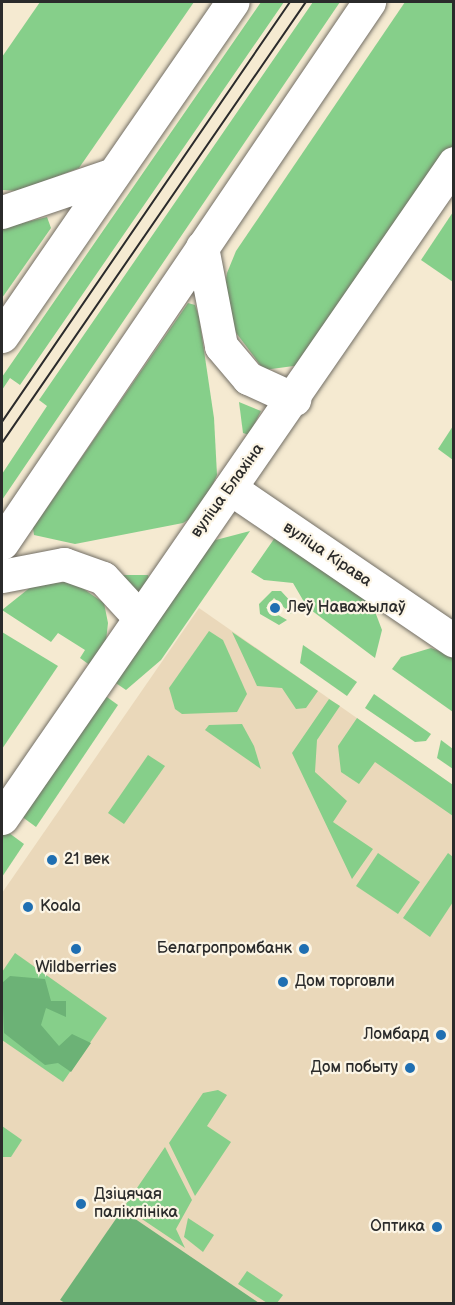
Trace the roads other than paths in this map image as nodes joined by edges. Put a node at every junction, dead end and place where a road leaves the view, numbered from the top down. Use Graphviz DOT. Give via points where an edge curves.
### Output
graph roads {
  1 [pos="231,2"];
  2 [pos="369,2"];
  3 [pos="453,163"];
  4 [pos="108,176"];
  5 [pos="2,212"];
  6 [pos="202,247"];
  7 [pos="2,336"];
  8 [pos="294,399"];
  9 [pos="230,488"];
  10 [pos="2,543"];
  11 [pos="2,576"];
  12 [pos="139,617"];
  13 [pos="453,640"];
  14 [pos="2,818"];
  1 -- 4 [label="main road"];
  2 -- 6 [label="main road"];
  3 -- 8 [label="main road, вуліца Блахіна"];
  4 -- 5 [label="main road"];
  4 -- 7 [label="main road"];
  6 -- 8 [label="main road" via="221,346 248,378"];
  6 -- 10 [label="main road"];
  8 -- 9 [label="main road, вуліца Блахіна"];
  9 -- 12 [label="main road, вуліца Блахіна"];
  9 -- 13 [label="main road, вуліца Кірава"];
  11 -- 12 [label="main road" via="64,564 103,578"];
  12 -- 14 [label="main road, вуліца Блахіна"];
}
